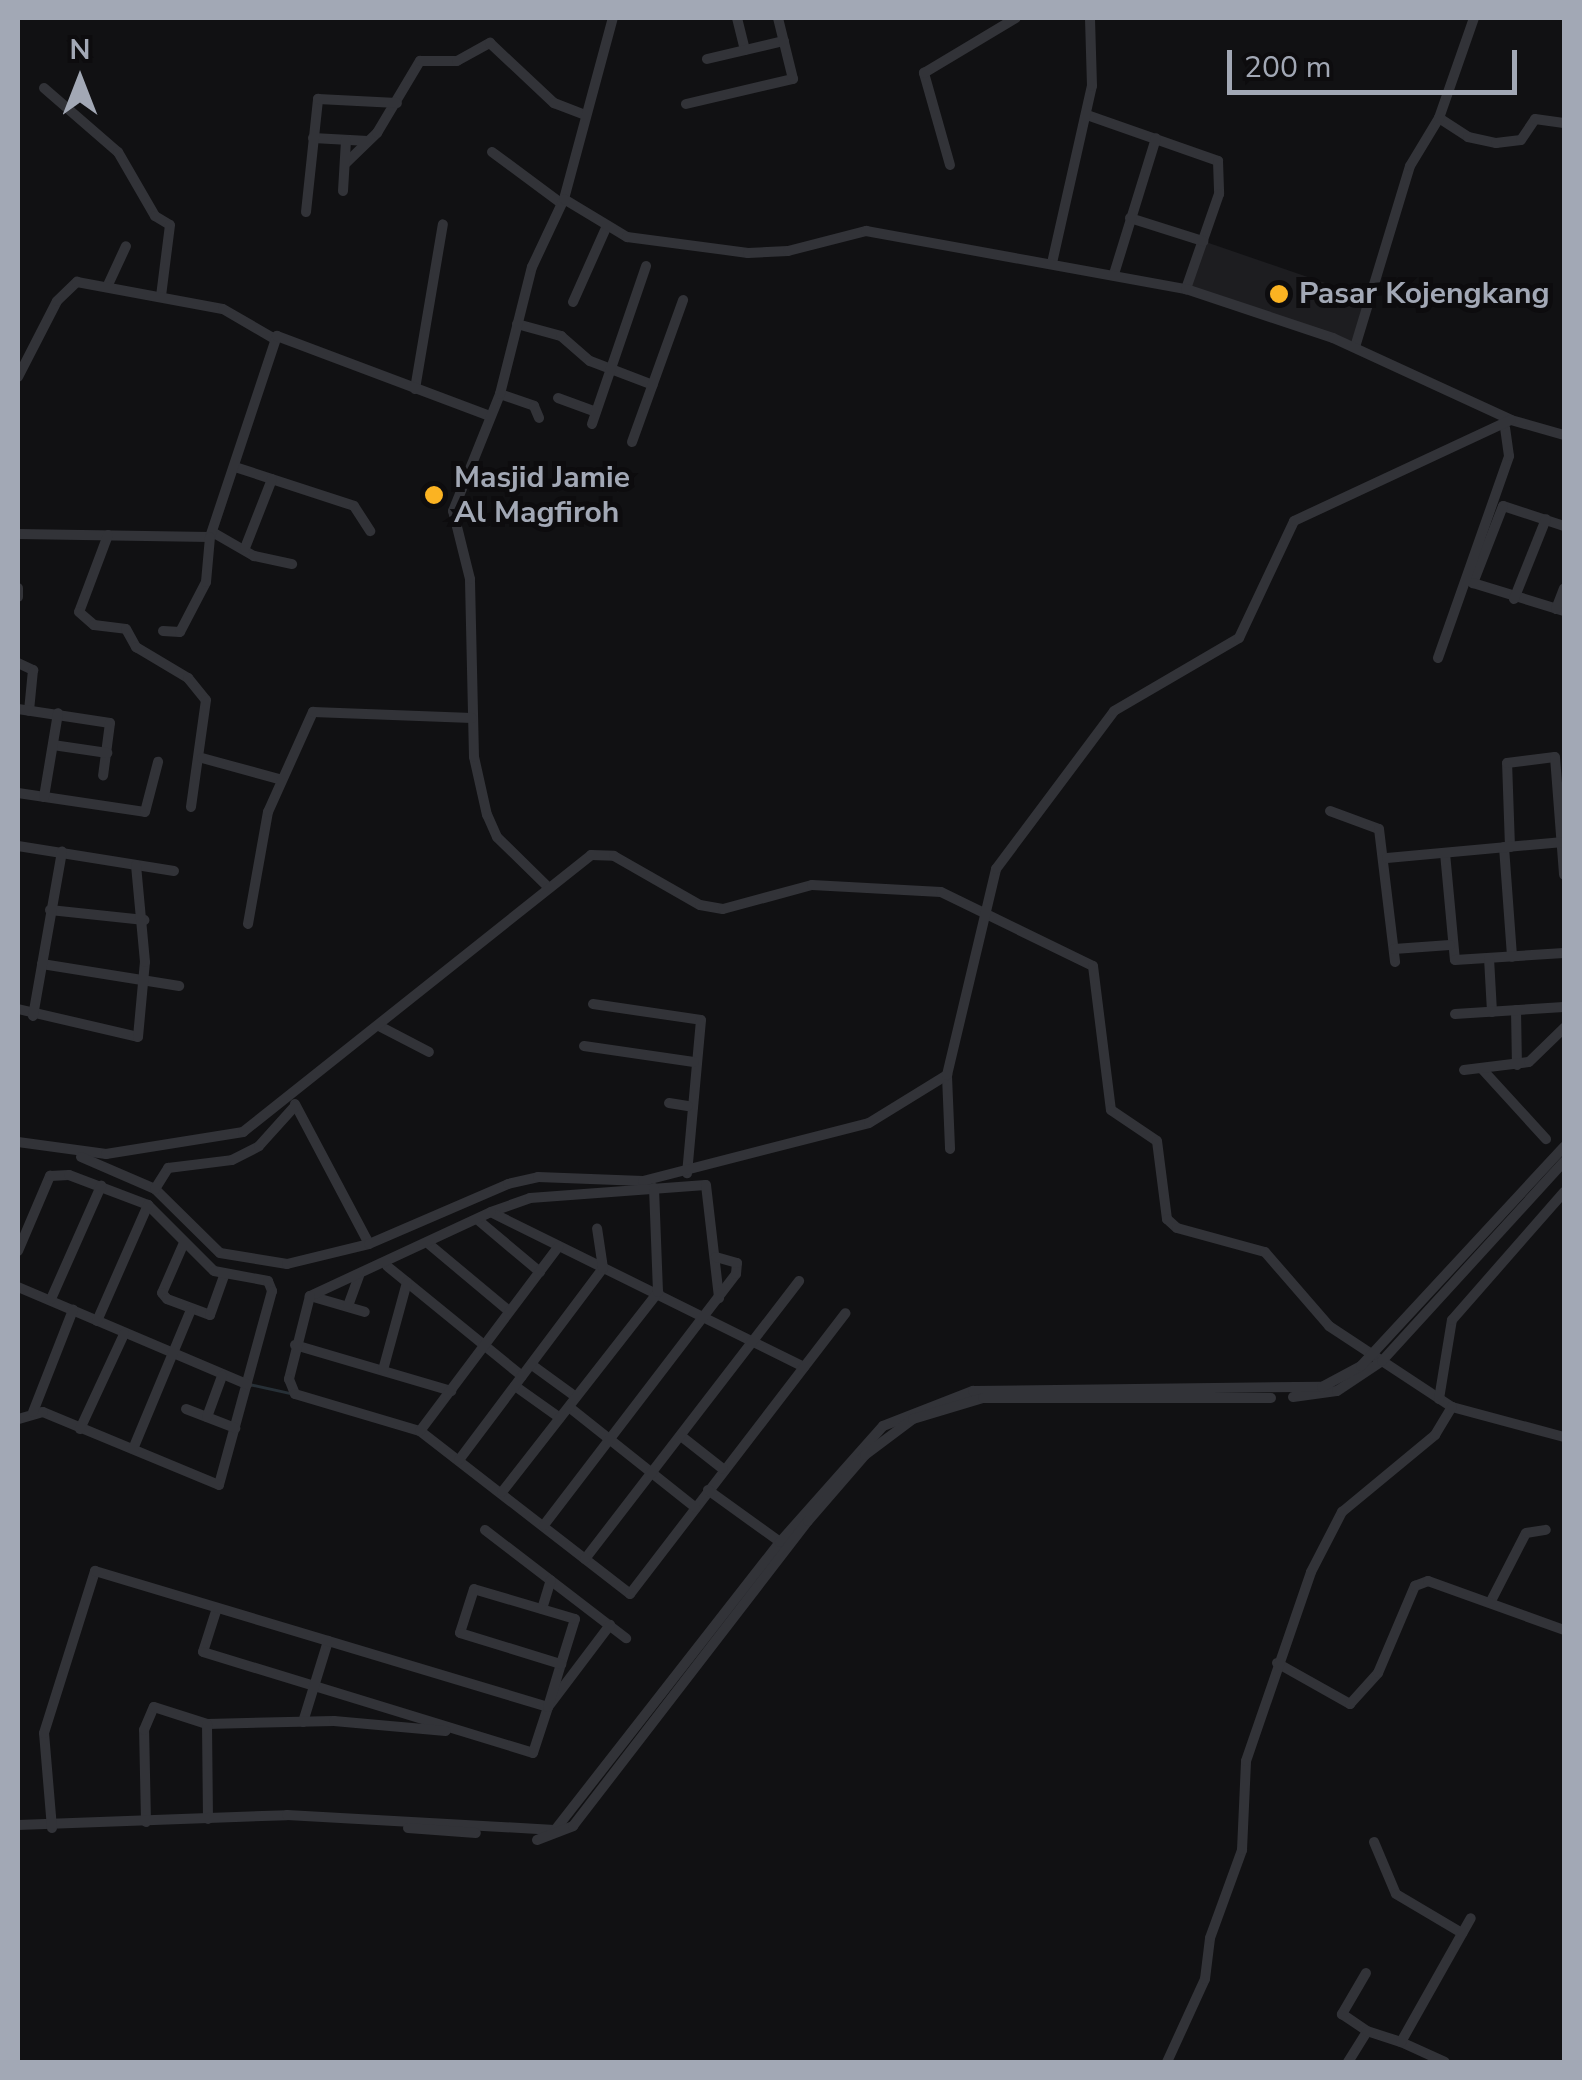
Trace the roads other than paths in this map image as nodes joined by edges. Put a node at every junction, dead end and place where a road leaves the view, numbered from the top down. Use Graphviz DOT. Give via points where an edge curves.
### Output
graph roads {
  1 [pos="613,18"];
  2 [pos="736,18"];
  3 [pos="778,18"];
  4 [pos="1016,18"];
  5 [pos="1090,18"];
  6 [pos="1474,18"];
  7 [pos="784,41"];
  8 [pos="744,50"];
  9 [pos="707,59"];
  10 [pos="44,88"];
  11 [pos="396,104"];
  12 [pos="686,104"];
  13 [pos="583,114"];
  14 [pos="1087,115"];
  15 [pos="1439,118"];
  16 [pos="1564,123"];
  17 [pos="312,138"];
  18 [pos="1156,138"];
  19 [pos="346,140"];
  20 [pos="368,141"];
  21 [pos="492,152"];
  22 [pos="344,164"];
  23 [pos="950,165"];
  24 [pos="343,191"];
  25 [pos="563,201"];
  26 [pos="306,212"];
  27 [pos="1130,218"];
  28 [pos="443,224"];
  29 [pos="606,228"];
  30 [pos="1203,241"];
  31 [pos="126,246"];
  32 [pos="1052,263"];
  33 [pos="646,266"];
  34 [pos="1114,274"];
  35 [pos="107,287"];
  36 [pos="1186,289"];
  37 [pos="161,296"];
  38 [pos="683,300"];
  39 [pos="573,302"];
  40 [pos="517,324"];
  41 [pos="273,338"];
  42 [pos="1354,348"];
  43 [pos="610,370"];
  44 [pos="18,377"];
  45 [pos="652,385"];
  46 [pos="415,389"];
  47 [pos="500,394"];
  48 [pos="558,398"];
  49 [pos="490,416"];
  50 [pos="540,418"];
  51 [pos="1508,424"];
  52 [pos="1564,435"];
  53 [pos="632,442"];
  54 [pos="236,467"];
  55 [pos="272,479"];
  56 [pos="1546,519"];
  57 [pos="1564,526"];
  58 [pos="370,531"];
  59 [pos="18,534"];
  60 [pos="108,535"];
  61 [pos="212,535"];
  62 [pos="245,548"];
  63 [pos="292,564"];
  64 [pos="18,588"];
  65 [pos="1564,588"];
  66 [pos="18,597"];
  67 [pos="1514,599"];
  68 [pos="1560,610"];
  69 [pos="163,631"];
  70 [pos="1438,658"];
  71 [pos="18,663"];
  72 [pos="23,710"];
  73 [pos="58,714"];
  74 [pos="472,718"];
  75 [pos="53,745"];
  76 [pos="107,753"];
  77 [pos="202,758"];
  78 [pos="158,762"];
  79 [pos="103,776"];
  80 [pos="279,779"];
  81 [pos="1562,786"];
  82 [pos="18,793"];
  83 [pos="44,797"];
  84 [pos="192,807"];
  85 [pos="1330,812"];
  86 [pos="1563,842"];
  87 [pos="18,846"];
  88 [pos="1507,847"];
  89 [pos="62,852"];
  90 [pos="1445,853"];
  91 [pos="1387,858"];
  92 [pos="136,866"];
  93 [pos="174,870"];
  94 [pos="1564,875"];
  95 [pos="548,887"];
  96 [pos="50,910"];
  97 [pos="980,910"];
  98 [pos="144,920"];
  99 [pos="248,924"];
  100 [pos="1450,944"];
  101 [pos="1394,949"];
  102 [pos="1564,953"];
  103 [pos="1512,957"];
  104 [pos="1489,958"];
  105 [pos="1394,962"];
  106 [pos="42,964"];
  107 [pos="144,980"];
  108 [pos="179,986"];
  109 [pos="593,1004"];
  110 [pos="1564,1007"];
  111 [pos="18,1008"];
  112 [pos="1516,1010"];
  113 [pos="1492,1012"];
  114 [pos="1456,1014"];
  115 [pos="33,1016"];
  116 [pos="381,1026"];
  117 [pos="1564,1028"];
  118 [pos="584,1046"];
  119 [pos="428,1052"];
  120 [pos="694,1062"];
  121 [pos="1518,1066"];
  122 [pos="1482,1068"];
  123 [pos="1464,1070"];
  124 [pos="947,1075"];
  125 [pos="294,1102"];
  126 [pos="669,1103"];
  127 [pos="688,1106"];
  128 [pos="1546,1139"];
  129 [pos="18,1142"];
  130 [pos="1564,1147"];
  131 [pos="950,1149"];
  132 [pos="76,1155"];
  133 [pos="1564,1162"];
  134 [pos="687,1173"];
  135 [pos="101,1186"];
  136 [pos="654,1188"];
  137 [pos="156,1190"];
  138 [pos="1564,1192"];
  139 [pos="148,1205"];
  140 [pos="491,1212"];
  141 [pos="478,1220"];
  142 [pos="597,1228"];
  143 [pos="369,1244"];
  144 [pos="183,1245"];
  145 [pos="430,1245"];
  146 [pos="559,1246"];
  147 [pos="598,1248"];
  148 [pos="18,1251"];
  149 [pos="578,1256"];
  150 [pos="716,1258"];
  151 [pos="388,1266"];
  152 [pos="603,1268"];
  153 [pos="540,1272"];
  154 [pos="358,1274"];
  155 [pos="224,1276"];
  156 [pos="407,1282"];
  157 [pos="799,1282"];
  158 [pos="658,1292"];
  159 [pos="19,1293"];
  160 [pos="310,1296"];
  161 [pos="719,1298"];
  162 [pos="51,1300"];
  163 [pos="348,1306"];
  164 [pos="1424,1307"];
  165 [pos="73,1310"];
  166 [pos="191,1310"];
  167 [pos="509,1311"];
  168 [pos="365,1312"];
  169 [pos="846,1312"];
  170 [pos="704,1316"];
  171 [pos="97,1320"];
  172 [pos="124,1334"];
  173 [pos="752,1341"];
  174 [pos="295,1345"];
  175 [pos="484,1346"];
  176 [pos="173,1354"];
  177 [pos="1377,1357"];
  178 [pos="532,1365"];
  179 [pos="804,1367"];
  180 [pos="383,1370"];
  181 [pos="222,1376"];
  182 [pos="519,1381"];
  183 [pos="247,1384"];
  184 [pos="450,1392"];
  185 [pos="1439,1399"];
  186 [pos="572,1402"];
  187 [pos="1452,1407"];
  188 [pos="186,1408"];
  189 [pos="33,1412"];
  190 [pos="206,1417"];
  191 [pos="560,1418"];
  192 [pos="18,1420"];
  193 [pos="234,1428"];
  194 [pos="80,1429"];
  195 [pos="420,1431"];
  196 [pos="681,1436"];
  197 [pos="1564,1436"];
  198 [pos="611,1440"];
  199 [pos="132,1449"];
  200 [pos="459,1460"];
  201 [pos="723,1470"];
  202 [pos="653,1474"];
  203 [pos="708,1490"];
  204 [pos="502,1492"];
  205 [pos="696,1508"];
  206 [pos="544,1526"];
  207 [pos="485,1530"];
  208 [pos="1546,1530"];
  209 [pos="784,1545"];
  210 [pos="585,1559"];
  211 [pos="550,1580"];
  212 [pos="1491,1601"];
  213 [pos="217,1608"];
  214 [pos="542,1609"];
  215 [pos="610,1625"];
  216 [pos="1564,1630"];
  217 [pos="626,1638"];
  218 [pos="328,1641"];
  219 [pos="1277,1662"];
  220 [pos="562,1664"];
  221 [pos="314,1686"];
  222 [pos="548,1707"];
  223 [pos="302,1722"];
  224 [pos="207,1724"];
  225 [pos="468,1733"];
  226 [pos="208,1818"];
  227 [pos="146,1820"];
  228 [pos="52,1825"];
  229 [pos="18,1827"];
  230 [pos="1374,1842"];
  231 [pos="1471,1918"];
  232 [pos="1462,1934"];
  233 [pos="1366,1972"];
  234 [pos="1367,2031"];
  235 [pos="1401,2042"];
  236 [pos="1168,2062"];
  237 [pos="1348,2062"];
  238 [pos="1445,2062"];
  1 -- 13 [label="street"];
  2 -- 8 [label="street"];
  3 -- 7 [label="street"];
  4 -- 23 [label="street" via="924,73"];
  5 -- 14 [label="street"];
  6 -- 15 [label="street"];
  7 -- 8 [label="street"];
  7 -- 12 [label="street" via="793,79"];
  8 -- 9 [label="street"];
  10 -- 37 [label="street" via="118,152 155,216 170,224"];
  11 -- 13 [label="street" via="420,61 457,61 490,43 554,103"];
  11 -- 17 [label="street" via="318,99"];
  11 -- 20 [label="street"];
  13 -- 25 [label="street"];
  14 -- 18 [label="street"];
  14 -- 32 [label="street"];
  15 -- 16 [label="street" via="1468,137 1496,143 1520,140 1535,119"];
  15 -- 42 [label="street" via="1410,166"];
  17 -- 19 [label="street"];
  17 -- 26 [label="street"];
  18 -- 27 [label="street"];
  18 -- 30 [label="street" via="1218,161 1218,194"];
  19 -- 20 [label="street"];
  19 -- 22 [label="street"];
  20 -- 22 [label="street"];
  21 -- 25 [label="street"];
  22 -- 24 [label="street"];
  25 -- 29 [label="street"];
  25 -- 40 [label="street"];
  27 -- 30 [label="street"];
  27 -- 34 [label="street"];
  28 -- 46 [label="street"];
  29 -- 32 [label="street" via="748,253 866,231"];
  29 -- 39 [label="street"];
  30 -- 36 [label="street"];
  31 -- 35 [label="street"];
  32 -- 34 [label="street"];
  33 -- 43 [label="street"];
  34 -- 36 [label="street"];
  35 -- 37 [label="street"];
  35 -- 44 [label="street" via="68,287"];
  36 -- 42 [label="street"];
  37 -- 41 [label="street" via="234,313"];
  38 -- 45 [label="street"];
  40 -- 43 [label="street" via="561,336"];
  40 -- 47 [label="street"];
  41 -- 46 [label="street"];
  41 -- 54 [label="street"];
  42 -- 51 [label="street"];
  43 -- 45 [label="street"];
  43 -- 48 [label="street" via="594,418"];
  45 -- 53 [label="street"];
  46 -- 49 [label="street"];
  47 -- 49 [label="street"];
  47 -- 50 [label="street" via="534,406"];
  49 -- 74 [label="street" via="453,511 470,579"];
  51 -- 52 [label="street"];
  51 -- 70 [label="street" via="1508,456"];
  51 -- 97 [label="street" via="1294,521 1239,638 1114,711 1044,795"];
  54 -- 55 [label="street"];
  54 -- 61 [label="street"];
  55 -- 58 [label="street" via="354,506"];
  55 -- 62 [label="street"];
  56 -- 57 [label="street"];
  56 -- 67 [label="street"];
  56 -- 67 [label="street" via="1501,508 1473,583"];
  59 -- 60 [label="street"];
  60 -- 61 [label="street"];
  60 -- 77 [label="street" via="80,616 126,630 136,647 196,684 206,700"];
  61 -- 62 [label="street"];
  61 -- 69 [label="street" via="206,582 180,632"];
  62 -- 63 [label="street"];
  64 -- 66 [label="street"];
  65 -- 68 [label="street"];
  67 -- 68 [label="street"];
  71 -- 72 [label="street" via="32,670"];
  72 -- 73 [label="street"];
  73 -- 75 [label="street"];
  73 -- 76 [label="street" via="110,723"];
  74 -- 80 [label="street" via="322,708 313,712"];
  74 -- 95 [label="street" via="487,815 497,837"];
  75 -- 76 [label="street"];
  75 -- 83 [label="street"];
  76 -- 79 [label="street"];
  77 -- 80 [label="street"];
  77 -- 84 [label="street"];
  78 -- 83 [label="street" via="146,812"];
  80 -- 99 [label="street"];
  81 -- 86 [label="street"];
  81 -- 88 [label="street" via="1554,757 1508,759"];
  82 -- 83 [label="street"];
  85 -- 91 [label="street" via="1379,829 1376,846"];
  86 -- 88 [label="street"];
  86 -- 94 [label="street"];
  87 -- 89 [label="street"];
  88 -- 90 [label="street"];
  88 -- 103 [label="street"];
  89 -- 92 [label="street"];
  89 -- 96 [label="street"];
  90 -- 91 [label="street"];
  90 -- 100 [label="street"];
  91 -- 101 [label="street"];
  92 -- 93 [label="street"];
  92 -- 98 [label="street"];
  95 -- 97 [label="street" via="601,853 700,905 724,909 852,883 941,892"];
  95 -- 116 [label="street"];
  96 -- 98 [label="street"];
  96 -- 106 [label="street"];
  97 -- 124 [label="street"];
  97 -- 177 [label="street" via="1094,966 1110,1110 1156,1142 1167,1218 1191,1235 1266,1252 1329,1326"];
  98 -- 107 [label="street"];
  100 -- 101 [label="street"];
  100 -- 104 [label="street" via="1454,960"];
  101 -- 105 [label="street"];
  102 -- 103 [label="street"];
  103 -- 104 [label="street"];
  104 -- 113 [label="street"];
  106 -- 107 [label="street"];
  106 -- 115 [label="street"];
  107 -- 108 [label="street"];
  107 -- 115 [label="street" via="138,1037"];
  109 -- 120 [label="street" via="701,1020"];
  110 -- 112 [label="street"];
  111 -- 115 [label="street"];
  112 -- 113 [label="street"];
  112 -- 121 [label="street"];
  113 -- 114 [label="street"];
  116 -- 119 [label="street"];
  116 -- 125 [label="street"];
  117 -- 121 [label="street" via="1547,1050"];
  118 -- 120 [label="street"];
  120 -- 127 [label="street"];
  121 -- 122 [label="street"];
  122 -- 123 [label="street"];
  122 -- 128 [label="street"];
  124 -- 131 [label="street"];
  124 -- 134 [label="street" via="869,1123"];
  125 -- 132 [label="street" via="222,1140"];
  125 -- 137 [label="street" via="259,1146 232,1160 168,1168"];
  125 -- 143 [label="street"];
  126 -- 127 [label="street"];
  127 -- 134 [label="street"];
  129 -- 132 [label="street"];
  130 -- 164 [label="street"];
  132 -- 137 [label="street"];
  133 -- 164 [label="street"];
  134 -- 143 [label="street" via="624,1182 538,1177"];
  135 -- 139 [label="street"];
  135 -- 148 [label="street" via="50,1176"];
  135 -- 162 [label="street"];
  136 -- 140 [label="street" via="530,1198"];
  136 -- 150 [label="street" via="710,1187"];
  136 -- 158 [label="street"];
  137 -- 143 [label="street" via="202,1241 234,1258 302,1262"];
  138 -- 185 [label="street" via="1452,1320"];
  139 -- 144 [label="street"];
  139 -- 171 [label="street"];
  140 -- 141 [label="street"];
  140 -- 146 [label="street"];
  141 -- 145 [label="street"];
  141 -- 153 [label="street"];
  142 -- 147 [label="street"];
  144 -- 155 [label="street"];
  144 -- 166 [label="street" via="162,1293"];
  145 -- 151 [label="street"];
  145 -- 167 [label="street"];
  146 -- 149 [label="street"];
  146 -- 153 [label="street"];
  147 -- 149 [label="street"];
  147 -- 152 [label="street"];
  149 -- 152 [label="street"];
  150 -- 161 [label="street"];
  150 -- 161 [label="street" via="739,1265"];
  151 -- 154 [label="street"];
  151 -- 156 [label="street"];
  152 -- 158 [label="street"];
  152 -- 178 [label="street"];
  153 -- 167 [label="street"];
  154 -- 160 [label="street"];
  154 -- 163 [label="street"];
  155 -- 166 [label="street" via="214,1312"];
  155 -- 183 [label="street" via="271,1286"];
  156 -- 175 [label="street"];
  156 -- 180 [label="street"];
  157 -- 173 [label="street"];
  158 -- 170 [label="street"];
  158 -- 186 [label="street"];
  159 -- 162 [label="street"];
  160 -- 163 [label="street"];
  160 -- 174 [label="street"];
  161 -- 170 [label="street"];
  162 -- 165 [label="street"];
  163 -- 168 [label="street"];
  164 -- 177 [label="street"];
  165 -- 171 [label="street"];
  165 -- 189 [label="street"];
  166 -- 176 [label="street"];
  167 -- 175 [label="street"];
  169 -- 179 [label="street"];
  170 -- 173 [label="street"];
  170 -- 198 [label="street"];
  171 -- 172 [label="street"];
  172 -- 176 [label="street"];
  172 -- 194 [label="street"];
  173 -- 179 [label="street"];
  173 -- 196 [label="street"];
  174 -- 180 [label="street"];
  174 -- 195 [label="street" via="288,1379 296,1394"];
  175 -- 182 [label="street"];
  175 -- 184 [label="street"];
  176 -- 181 [label="street"];
  176 -- 199 [label="street"];
  177 -- 185 [label="street"];
  177 -- 209 [label="street" via="1322,1388 1298,1392 1055,1386 936,1400 860,1446"];
  178 -- 182 [label="street"];
  178 -- 186 [label="street"];
  179 -- 201 [label="street"];
  180 -- 184 [label="street"];
  181 -- 183 [label="street"];
  181 -- 190 [label="street"];
  182 -- 191 [label="street"];
  182 -- 200 [label="street"];
  183 -- 193 [label="street"];
  184 -- 195 [label="street"];
  185 -- 187 [label="street"];
  186 -- 191 [label="street"];
  186 -- 198 [label="street"];
  187 -- 197 [label="street"];
  187 -- 219 [label="street" via="1435,1434 1342,1512"];
  188 -- 190 [label="street"];
  189 -- 192 [label="street"];
  189 -- 194 [label="street"];
  190 -- 193 [label="street"];
  191 -- 204 [label="street"];
  193 -- 199 [label="street" via="219,1485"];
  194 -- 199 [label="street"];
  195 -- 200 [label="street"];
  196 -- 201 [label="street"];
  196 -- 202 [label="street"];
  198 -- 202 [label="street"];
  198 -- 206 [label="street"];
  200 -- 204 [label="street"];
  201 -- 203 [label="street"];
  202 -- 205 [label="street"];
  202 -- 210 [label="street"];
  203 -- 205 [label="street"];
  203 -- 209 [label="street"];
  204 -- 206 [label="street"];
  205 -- 210 [label="street" via="630,1594"];
  206 -- 210 [label="street"];
  207 -- 211 [label="street"];
  208 -- 212 [label="street" via="1526,1534"];
  209 -- 226 [label="street" via="548,1836"];
  211 -- 214 [label="street"];
  211 -- 215 [label="street"];
  212 -- 216 [label="street"];
  212 -- 219 [label="street" via="1418,1584 1378,1672 1350,1704"];
  213 -- 218 [label="street"];
  213 -- 221 [label="street" via="204,1652"];
  213 -- 228 [label="street" via="95,1571 44,1733"];
  214 -- 220 [label="street" via="575,1619"];
  214 -- 220 [label="street" via="474,1589 460,1633"];
  215 -- 217 [label="street"];
  215 -- 222 [label="street"];
  218 -- 221 [label="street"];
  218 -- 222 [label="street"];
  219 -- 236 [label="street" via="1240,1787 1242,1850 1194,2012"];
  220 -- 222 [label="street"];
  221 -- 223 [label="street"];
  221 -- 225 [label="street"];
  222 -- 225 [label="street" via="533,1753"];
  223 -- 224 [label="street"];
  223 -- 225 [label="street"];
  224 -- 226 [label="street"];
  224 -- 227 [label="street" via="154,1706 144,1730"];
  226 -- 227 [label="street"];
  227 -- 228 [label="street"];
  228 -- 229 [label="street"];
  230 -- 232 [label="street" via="1396,1894"];
  231 -- 232 [label="street"];
  232 -- 235 [label="street"];
  233 -- 234 [label="street" via="1342,2014"];
  234 -- 235 [label="street"];
  234 -- 237 [label="street"];
  235 -- 238 [label="street"];
}
